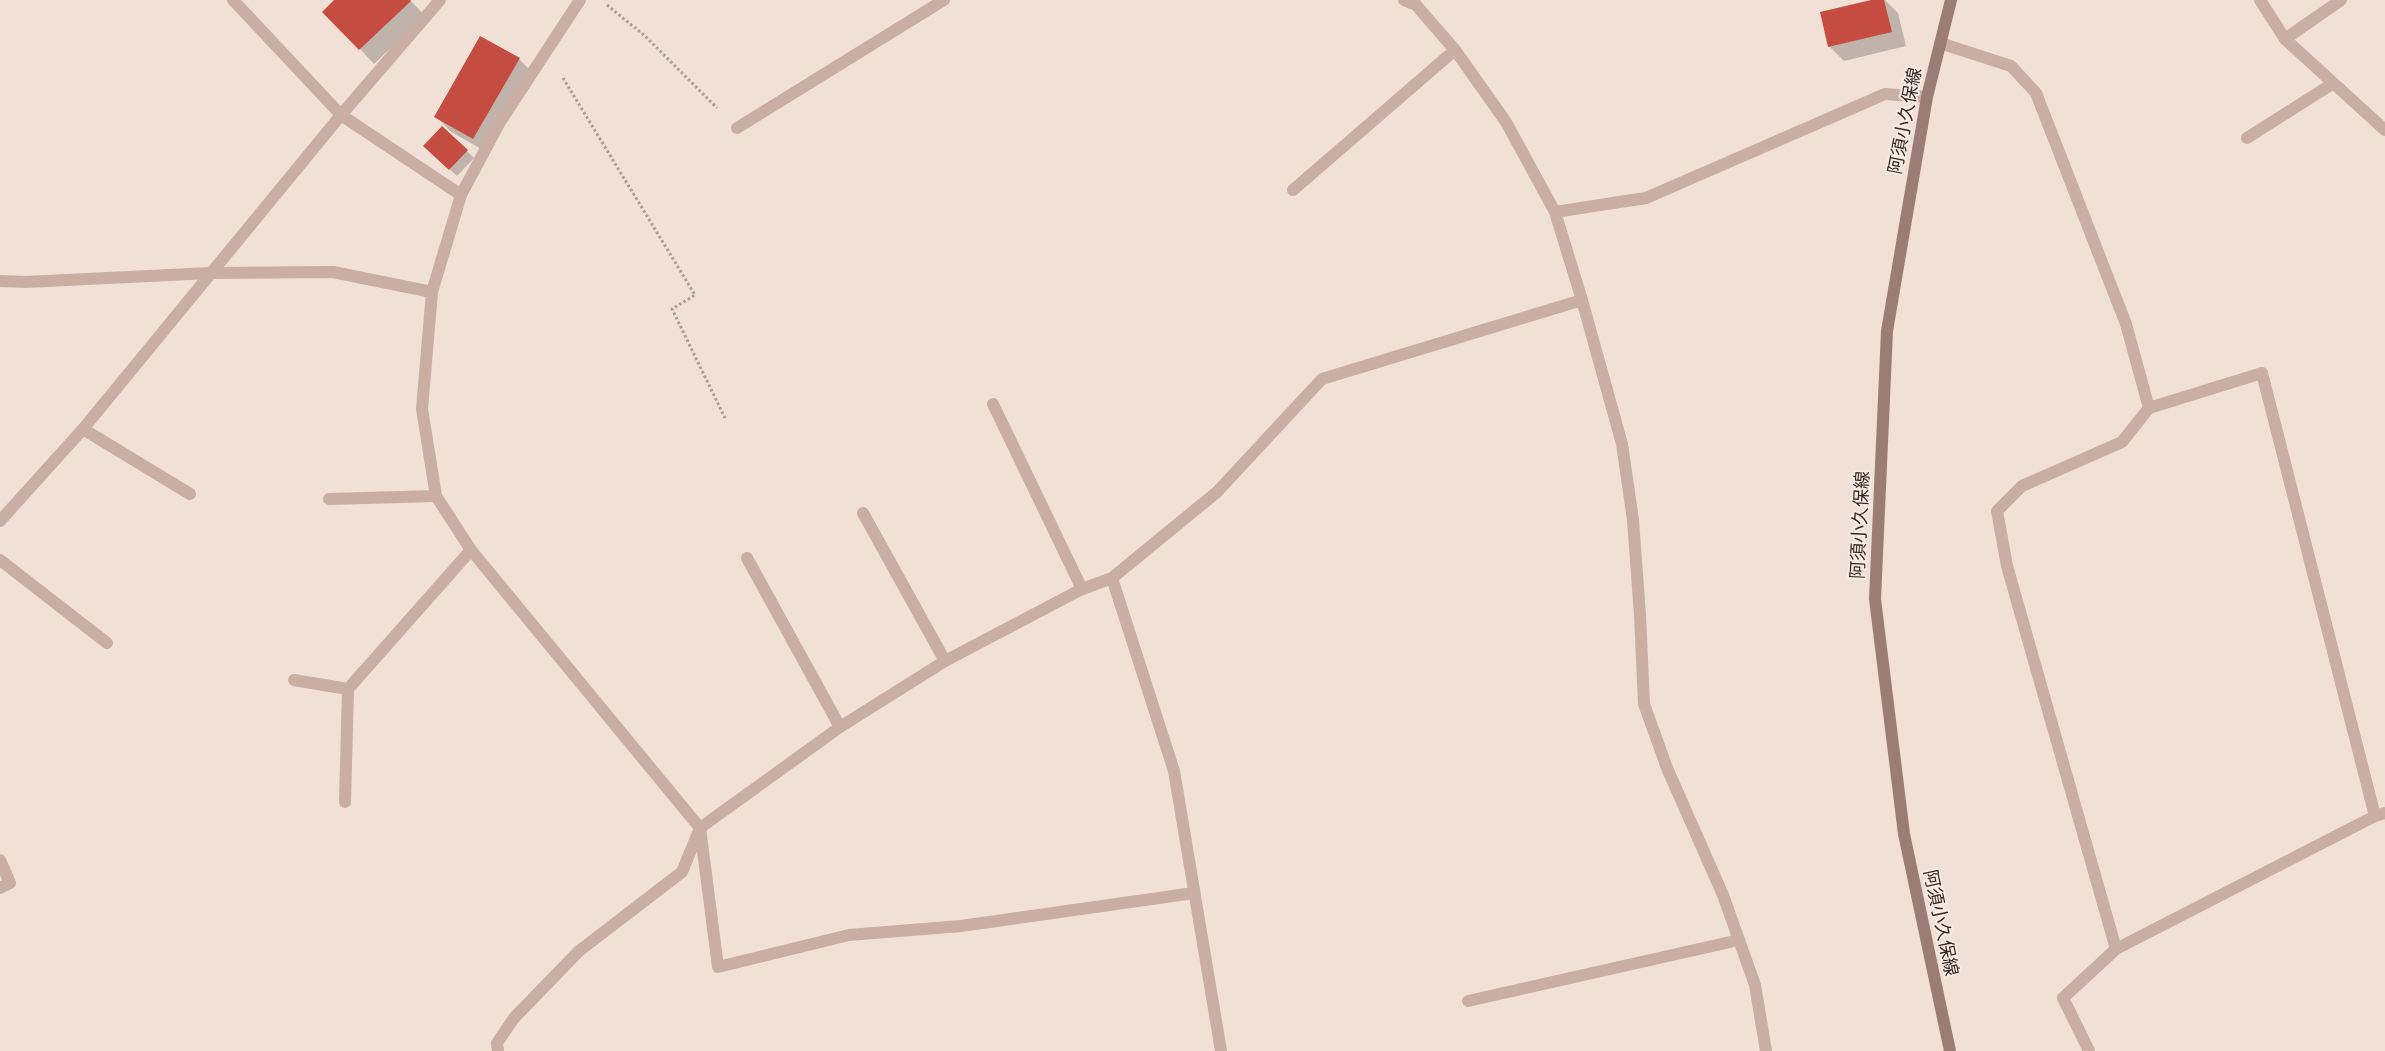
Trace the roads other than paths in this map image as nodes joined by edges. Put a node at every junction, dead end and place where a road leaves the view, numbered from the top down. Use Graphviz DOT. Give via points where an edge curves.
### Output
graph roads {
  1 [pos="233,0"];
  2 [pos="440,0"];
  3 [pos="580,0"];
  4 [pos="944,0"];
  5 [pos="1404,0"];
  6 [pos="1951,0"];
  7 [pos="2260,0"];
  8 [pos="2341,0"];
  9 [pos="2285,39"];
  10 [pos="1940,43"];
  11 [pos="1455,50"];
  12 [pos="2332,84"];
  13 [pos="1926,97"];
  14 [pos="342,115"];
  15 [pos="737,128"];
  16 [pos="2385,130"];
  17 [pos="2248,138"];
  18 [pos="1293,190"];
  19 [pos="461,195"];
  20 [pos="1555,212"];
  21 [pos="210,273"];
  22 [pos="0,281"];
  23 [pos="432,292"];
  24 [pos="1582,300"];
  25 [pos="993,404"];
  26 [pos="2149,408"];
  27 [pos="83,429"];
  28 [pos="190,494"];
  29 [pos="436,496"];
  30 [pos="329,499"];
  31 [pos="863,513"];
  32 [pos="0,521"];
  33 [pos="471,550"];
  34 [pos="747,558"];
  35 [pos="0,560"];
  36 [pos="1112,578"];
  37 [pos="1082,589"];
  38 [pos="107,643"];
  39 [pos="945,661"];
  40 [pos="294,680"];
  41 [pos="348,689"];
  42 [pos="840,727"];
  43 [pos="345,802"];
  44 [pos="2380,814"];
  45 [pos="700,828"];
  46 [pos="0,860"];
  47 [pos="0,888"];
  48 [pos="1194,893"];
  49 [pos="1739,940"];
  50 [pos="2116,949"];
  51 [pos="1468,1001"];
  52 [pos="498,1051"];
  53 [pos="1221,1051"];
  54 [pos="1766,1051"];
  55 [pos="1950,1051"];
  56 [pos="2089,1051"];
  1 -- 14 [label="street"];
  2 -- 14 [label="street"];
  3 -- 19 [label="street" via="500,122"];
  4 -- 15 [label="street"];
  5 -- 11 [label="street" via="1416,5"];
  6 -- 10 [label="street, 阿須小久保線"];
  7 -- 9 [label="street"];
  8 -- 9 [label="street"];
  9 -- 12 [label="street"];
  10 -- 13 [label="street, 阿須小久保線"];
  10 -- 26 [label="street" via="2011,66 2036,94 2126,324"];
  11 -- 18 [label="street"];
  11 -- 20 [label="street" via="1506,122"];
  12 -- 16 [label="street"];
  12 -- 17 [label="street"];
  13 -- 20 [label="street" via="1885,94 1646,198"];
  13 -- 55 [label="street, 阿須小久保線" via="1887,331 1875,599 1904,834"];
  14 -- 19 [label="street"];
  14 -- 21 [label="street"];
  19 -- 23 [label="street"];
  20 -- 24 [label="street"];
  21 -- 22 [label="street"];
  21 -- 23 [label="street" via="333,272"];
  21 -- 27 [label="street"];
  23 -- 29 [label="street" via="422,409"];
  24 -- 36 [label="street" via="1322,379 1217,492"];
  24 -- 49 [label="street" via="1622,444 1633,520 1644,704 1666,768 1723,895"];
  25 -- 37 [label="street"];
  26 -- 44 [label="street" via="2262,373"];
  26 -- 50 [label="street" via="2122,442 2022,486 1997,511 2007,566"];
  27 -- 28 [label="street"];
  27 -- 32 [label="street"];
  29 -- 30 [label="street"];
  29 -- 33 [label="street"];
  31 -- 39 [label="street"];
  33 -- 41 [label="street"];
  33 -- 45 [label="street"];
  34 -- 42 [label="street"];
  35 -- 38 [label="street"];
  36 -- 37 [label="street"];
  36 -- 48 [label="street" via="1174,771"];
  37 -- 39 [label="street"];
  39 -- 42 [label="street"];
  40 -- 41 [label="street"];
  41 -- 43 [label="street"];
  42 -- 45 [label="street"];
  44 -- 50 [label="street"];
  45 -- 48 [label="street" via="718,967 849,935 961,926"];
  45 -- 52 [label="street" via="682,872 579,951 514,1018 497,1043"];
  46 -- 47 [label="street" via="10,883"];
  48 -- 53 [label="street"];
  49 -- 51 [label="street"];
  49 -- 54 [label="street" via="1755,984"];
  50 -- 56 [label="street" via="2063,998"];
}
